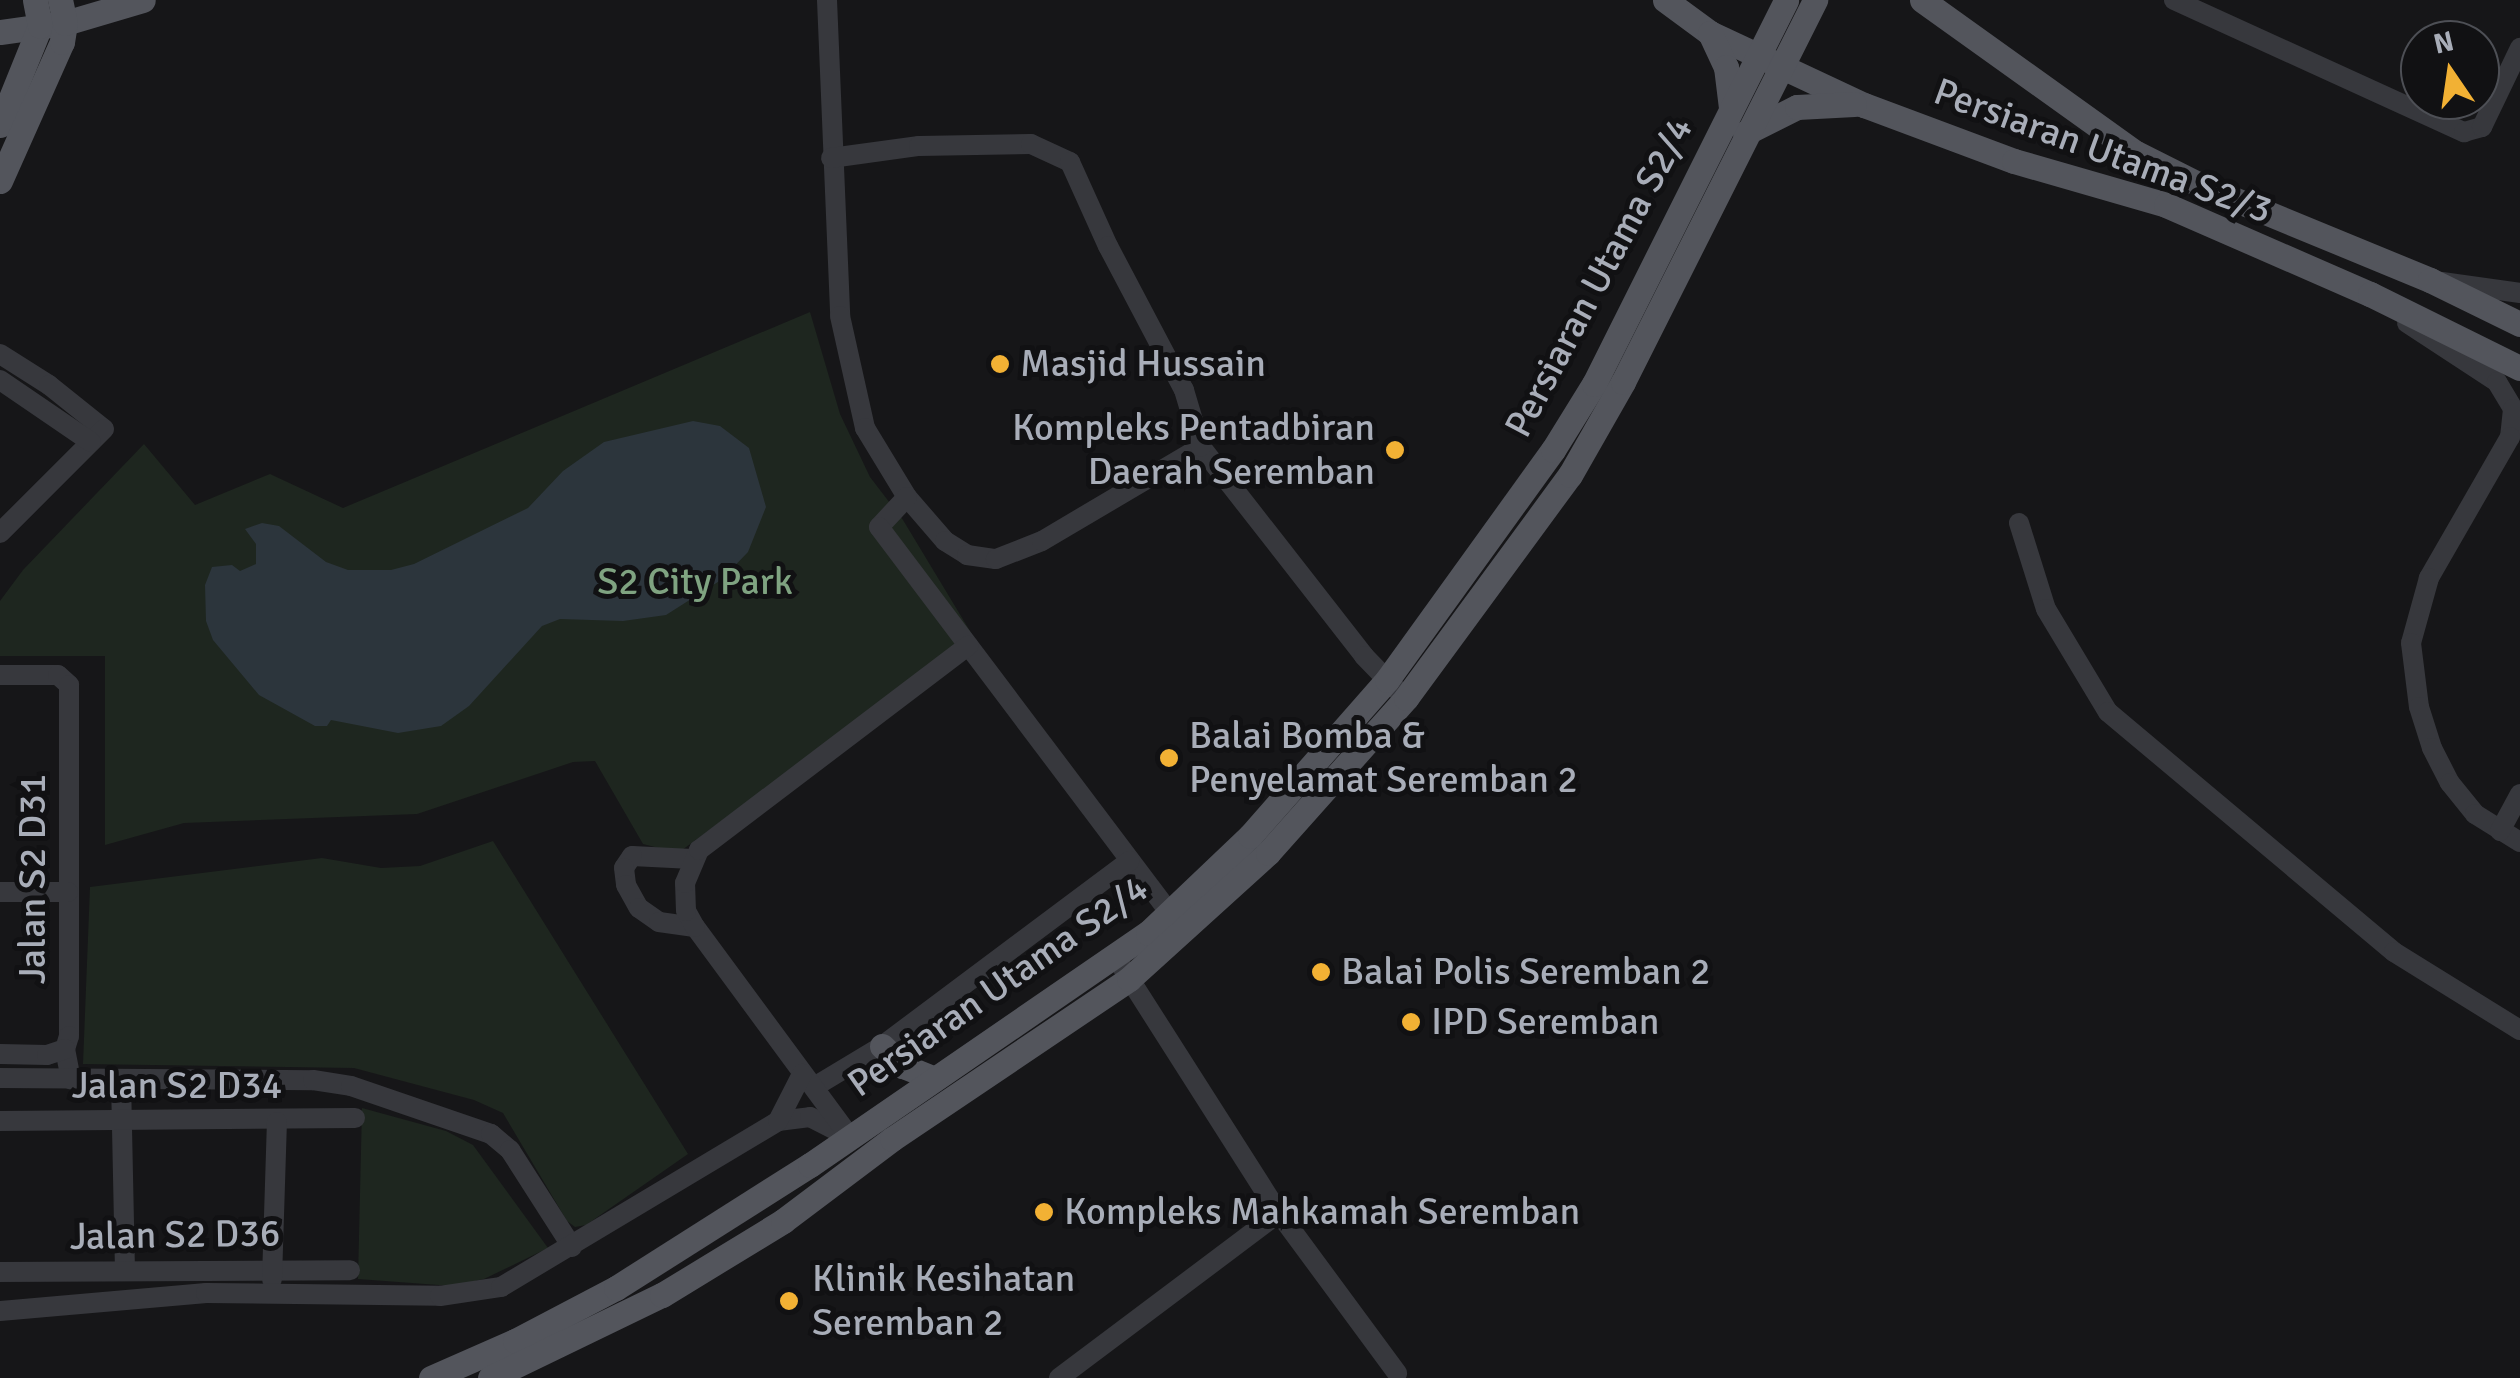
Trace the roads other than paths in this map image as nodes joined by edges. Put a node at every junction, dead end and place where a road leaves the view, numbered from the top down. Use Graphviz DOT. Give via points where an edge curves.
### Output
graph roads {
  1 [pos="143,0"];
  2 [pos="828,0"];
  3 [pos="1664,0"];
  4 [pos="1786,0"];
  5 [pos="1814,0"];
  6 [pos="1922,0"];
  7 [pos="2174,0"];
  8 [pos="50,12"];
  9 [pos="0,32"];
  10 [pos="1710,33"];
  11 [pos="2520,48"];
  12 [pos="1770,61"];
  13 [pos="1864,105"];
  14 [pos="1732,106"];
  15 [pos="0,126"];
  16 [pos="1744,134"];
  17 [pos="832,158"];
  18 [pos="0,182"];
  19 [pos="2430,280"];
  20 [pos="2520,293"];
  21 [pos="2370,294"];
  22 [pos="2520,324"];
  23 [pos="0,354"];
  24 [pos="2520,368"];
  25 [pos="0,380"];
  26 [pos="2515,433"];
  27 [pos="97,435"];
  28 [pos="1200,447"];
  29 [pos="907,497"];
  30 [pos="2019,523"];
  31 [pos="0,533"];
  32 [pos="968,646"];
  33 [pos="0,674"];
  34 [pos="1396,689"];
  35 [pos="2520,794"];
  36 [pos="2500,831"];
  37 [pos="2520,842"];
  38 [pos="1259,845"];
  39 [pos="692,859"];
  40 [pos="1129,860"];
  41 [pos="0,892"];
  42 [pos="68,892"];
  43 [pos="1170,914"];
  44 [pos="695,927"];
  45 [pos="1122,968"];
  46 [pos="2520,1030"];
  47 [pos="882,1046"];
  48 [pos="64,1048"];
  49 [pos="0,1054"];
  50 [pos="0,1078"];
  51 [pos="933,1078"];
  52 [pos="71,1079"];
  53 [pos="120,1080"];
  54 [pos="808,1081"];
  55 [pos="355,1118"];
  56 [pos="0,1120"];
  57 [pos="778,1120"];
  58 [pos="120,1121"];
  59 [pos="277,1122"];
  60 [pos="850,1137"];
  61 [pos="892,1140"];
  62 [pos="1279,1212"];
  63 [pos="572,1247"];
  64 [pos="274,1268"];
  65 [pos="125,1270"];
  66 [pos="350,1270"];
  67 [pos="0,1272"];
  68 [pos="271,1291"];
  69 [pos="0,1311"];
  70 [pos="1396,1372"];
  71 [pos="431,1378"];
  72 [pos="490,1378"];
  73 [pos="1059,1378"];
  1 -- 8 [label="main road"];
  2 -- 17 [label="street"];
  3 -- 10 [label="main road, Persiaran Utama S2/3"];
  4 -- 12 [label="main road, Persiaran Utama S2/4"];
  5 -- 12 [label="main road, Persiaran Utama S2/4"];
  6 -- 19 [label="main road, Persiaran Utama S2/3" via="2136,153"];
  7 -- 11 [label="street" via="2464,132 2482,127"];
  8 -- 9 [label="main road"];
  8 -- 15 [label="main road"];
  8 -- 18 [label="main road" via="52,68"];
  10 -- 12 [label="main road, Persiaran Utama S2/3"];
  10 -- 14 [label="main road" via="1726,67"];
  12 -- 13 [label="main road, Persiaran Utama S2/3"];
  12 -- 14 [label="main road, Persiaran Utama S2/4"];
  12 -- 16 [label="main road, Persiaran Utama S2/4"];
  13 -- 16 [label="main road" via="1798,107"];
  13 -- 21 [label="main road, Persiaran Utama S2/3" via="2166,206"];
  14 -- 34 [label="main road, Persiaran Utama S2/4" via="1594,384"];
  16 -- 34 [label="main road, Persiaran Utama S2/4" via="1570,475"];
  17 -- 28 [label="street" via="919,146 1030,144 1070,162 1184,390"];
  17 -- 29 [label="street" via="840,316 858,409"];
  19 -- 20 [label="street"];
  19 -- 22 [label="main road, Persiaran Utama S2/3"];
  21 -- 24 [label="main road, Persiaran Utama S2/3"];
  21 -- 26 [label="street" via="2497,382 2513,409"];
  23 -- 27 [label="street" via="49,385"];
  25 -- 27 [label="street"];
  26 -- 36 [label="street" via="2430,578 2411,643 2412,674 2432,748 2474,814"];
  27 -- 31 [label="street"];
  28 -- 29 [label="street" via="1042,541 996,559 967,555 945,541"];
  28 -- 34 [label="street"];
  29 -- 32 [label="street" via="879,527"];
  30 -- 46 [label="street" via="2046,608 2108,712 2394,952"];
  32 -- 39 [label="street"];
  32 -- 40 [label="street"];
  33 -- 42 [label="street, Jalan S2 D31" via="65,678 69,685"];
  34 -- 38 [label="main road, Persiaran Utama S2/4"];
  35 -- 36 [label="street"];
  36 -- 37 [label="street"];
  38 -- 43 [label="main road, Persiaran Utama S2/4"];
  38 -- 45 [label="main road, Persiaran Utama S2/4"];
  39 -- 44 [label="street" via="686,911"];
  39 -- 44 [label="street" via="632,856 624,868 640,908 660,922"];
  40 -- 43 [label="street"];
  40 -- 47 [label="street"];
  41 -- 42 [label="street"];
  42 -- 48 [label="street, Jalan S2 D31"];
  43 -- 45 [label="main road, Persiaran Utama S2/4"];
  44 -- 54 [label="street"];
  45 -- 51 [label="main road, Persiaran Utama S2/4"];
  45 -- 61 [label="main road, Persiaran Utama S2/4"];
  45 -- 62 [label="street"];
  47 -- 51 [label="main road" via="902,1066"];
  47 -- 54 [label="street"];
  48 -- 49 [label="street" via="47,1055"];
  48 -- 52 [label="street, Jalan S2 D31"];
  50 -- 52 [label="street"];
  51 -- 60 [label="main road, Persiaran Utama S2/4"];
  52 -- 53 [label="street"];
  53 -- 58 [label="street"];
  53 -- 63 [label="street" via="314,1080 470,1123 510,1150"];
  54 -- 57 [label="street"];
  54 -- 60 [label="street"];
  55 -- 59 [label="street, Jalan S2 D34"];
  56 -- 58 [label="street, Jalan S2 D34"];
  57 -- 60 [label="street" via="816,1118"];
  57 -- 63 [label="street"];
  58 -- 59 [label="street, Jalan S2 D34"];
  58 -- 65 [label="street"];
  59 -- 64 [label="street"];
  60 -- 61 [label="main road"];
  60 -- 71 [label="main road, Persiaran Utama S2/4" via="616,1288"];
  61 -- 72 [label="main road, Persiaran Utama S2/4" via="783,1222 662,1296"];
  62 -- 70 [label="street"];
  62 -- 73 [label="street"];
  63 -- 68 [label="street" via="476,1294"];
  64 -- 65 [label="street, Jalan S2 D36"];
  64 -- 66 [label="street, Jalan S2 D36"];
  64 -- 68 [label="street"];
  65 -- 67 [label="street, Jalan S2 D36"];
  68 -- 69 [label="street"];
}
